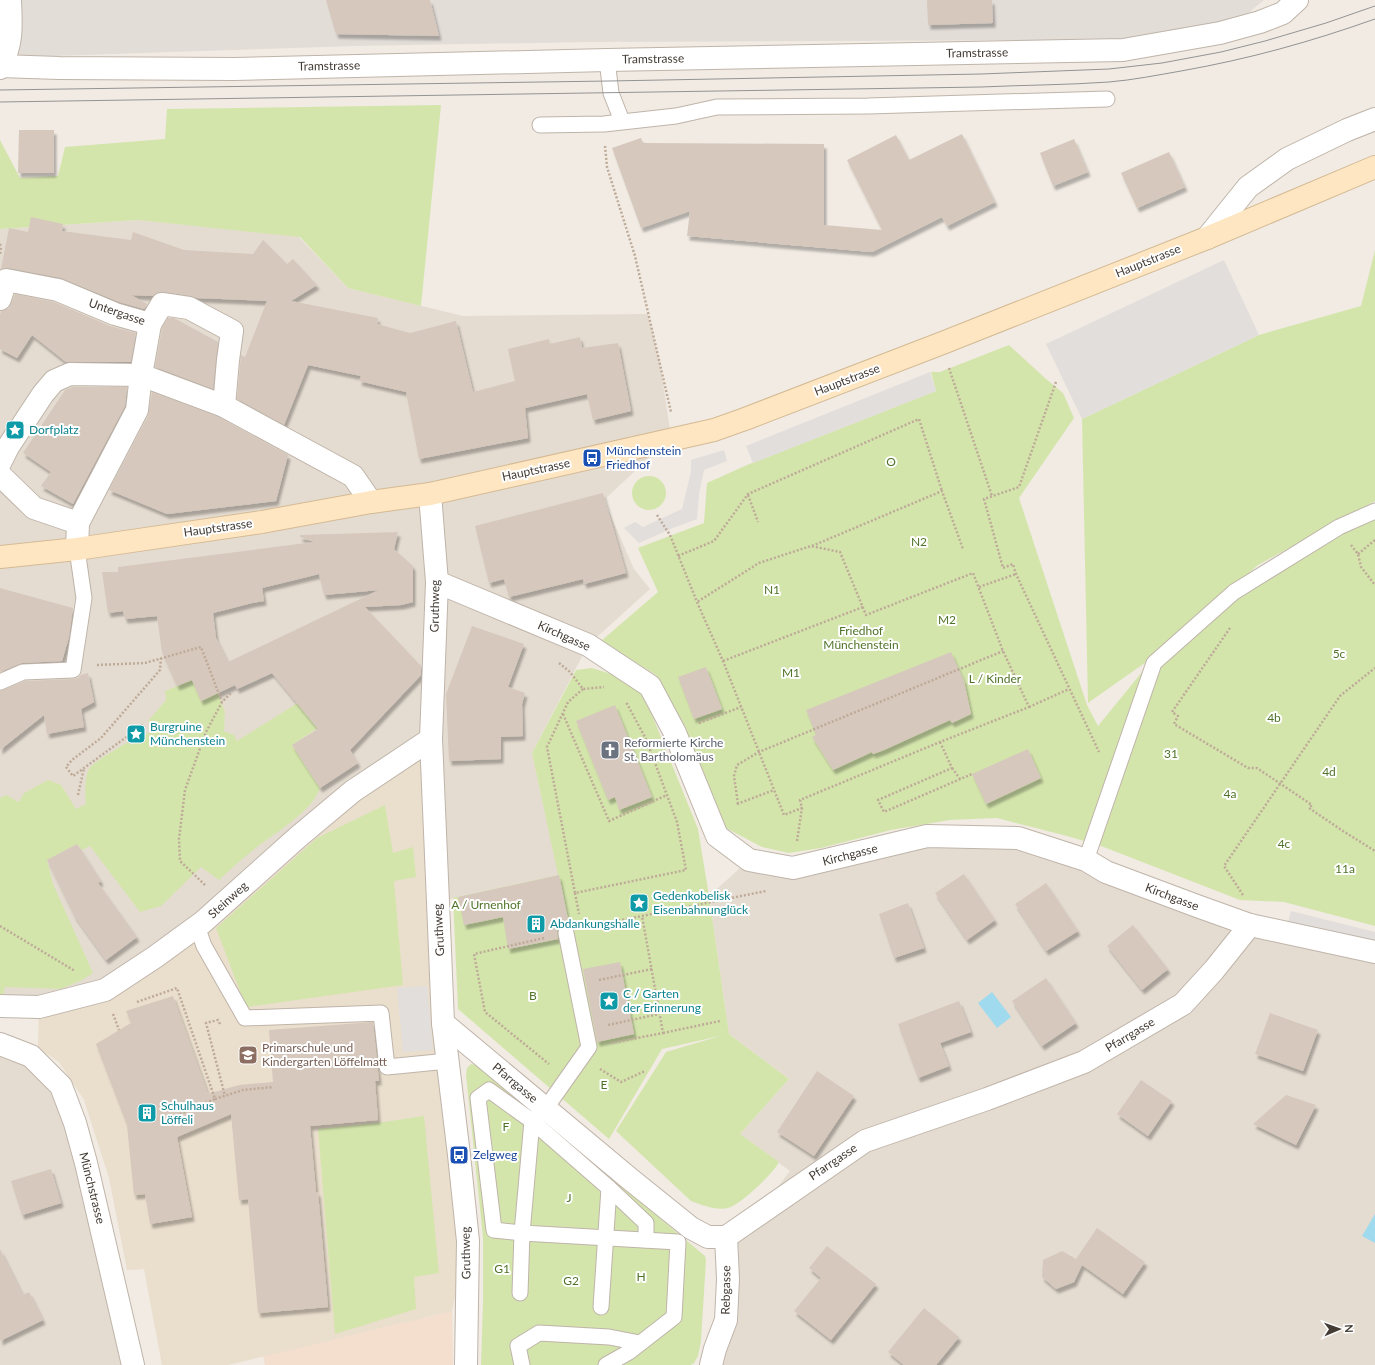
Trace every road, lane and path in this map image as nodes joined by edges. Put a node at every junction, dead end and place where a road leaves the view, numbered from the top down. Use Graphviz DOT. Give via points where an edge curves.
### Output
graph roads {
  1 [pos="10,0"];
  2 [pos="1297,0"];
  3 [pos="607,60"];
  4 [pos="0,67"];
  5 [pos="1107,99"];
  6 [pos="1375,119"];
  7 [pos="622,121"];
  8 [pos="604,124"];
  9 [pos="540,125"];
  10 [pos="1375,167"];
  11 [pos="1207,238"];
  12 [pos="0,244"];
  13 [pos="0,259"];
  14 [pos="0,299"];
  15 [pos="150,324"];
  16 [pos="949,368"];
  17 [pos="141,375"];
  18 [pos="1056,382"];
  19 [pos="224,406"];
  20 [pos="677,438"];
  21 [pos="3,451"];
  22 [pos="0,475"];
  23 [pos="942,491"];
  24 [pos="430,494"];
  25 [pos="748,494"];
  26 [pos="992,496"];
  27 [pos="371,502"];
  28 [pos="1375,510"];
  29 [pos="657,515"];
  30 [pos="758,522"];
  31 [pos="78,523"];
  32 [pos="1375,540"];
  33 [pos="812,546"];
  34 [pos="77,549"];
  35 [pos="963,549"];
  36 [pos="678,556"];
  37 [pos="0,557"];
  38 [pos="1016,574"];
  39 [pos="436,582"];
  40 [pos="1375,585"];
  41 [pos="979,588"];
  42 [pos="697,602"];
  43 [pos="863,607"];
  44 [pos="1232,624"];
  45 [pos="1002,651"];
  46 [pos="161,658"];
  47 [pos="723,661"];
  48 [pos="74,664"];
  49 [pos="1375,668"];
  50 [pos="570,672"];
  51 [pos="0,682"];
  52 [pos="605,687"];
  53 [pos="583,689"];
  54 [pos="1069,689"];
  55 [pos="232,692"];
  56 [pos="623,698"];
  57 [pos="222,702"];
  58 [pos="741,707"];
  59 [pos="1029,707"];
  60 [pos="562,713"];
  61 [pos="143,726"];
  62 [pos="675,733"];
  63 [pos="431,739"];
  64 [pos="940,742"];
  65 [pos="759,752"];
  66 [pos="1106,752"];
  67 [pos="84,768"];
  68 [pos="952,768"];
  69 [pos="972,774"];
  70 [pos="960,779"];
  71 [pos="1281,784"];
  72 [pos="774,790"];
  73 [pos="78,795"];
  74 [pos="667,795"];
  75 [pos="738,804"];
  76 [pos="710,815"];
  77 [pos="1375,851"];
  78 [pos="1086,860"];
  79 [pos="1224,866"];
  80 [pos="769,890"];
  81 [pos="575,893"];
  82 [pos="224,903"];
  83 [pos="642,916"];
  84 [pos="1250,925"];
  85 [pos="0,926"];
  86 [pos="197,926"];
  87 [pos="582,928"];
  88 [pos="566,933"];
  89 [pos="1375,952"];
  90 [pos="652,969"];
  91 [pos="577,985"];
  92 [pos="105,990"];
  93 [pos="134,1003"];
  94 [pos="0,1006"];
  95 [pos="660,1014"];
  96 [pos="720,1021"];
  97 [pos="443,1023"];
  98 [pos="221,1026"];
  99 [pos="586,1030"];
  100 [pos="663,1033"];
  101 [pos="0,1044"];
  102 [pos="585,1052"];
  103 [pos="448,1061"];
  104 [pos="645,1071"];
  105 [pos="568,1077"];
  106 [pos="274,1087"];
  107 [pos="226,1096"];
  108 [pos="215,1099"];
  109 [pos="539,1114"];
  110 [pos="173,1117"];
  111 [pos="609,1188"];
  112 [pos="522,1233"];
  113 [pos="726,1237"];
  114 [pos="606,1238"];
  115 [pos="646,1240"];
  116 [pos="520,1293"];
  117 [pos="601,1307"];
  118 [pos="640,1343"];
  119 [pos="133,1365"];
  120 [pos="466,1365"];
  121 [pos="522,1365"];
  122 [pos="606,1365"];
  123 [pos="712,1365"];
  1 -- 4 [label="street" via="9,48"];
  2 -- 3 [label="street, Tramstrasse" via="1283,13 1260,22 1220,33 1123,50"];
  3 -- 4 [label="street, Tramstrasse" via="234,69"];
  3 -- 7 [label="lane" via="611,93"];
  5 -- 7 [label="lane" via="868,106 717,107 676,116"];
  6 -- 11 [label="street, Hauptstrasse" via="1286,159 1248,187"];
  7 -- 8 [label="lane"];
  8 -- 9 [label="lane"];
  8 -- 20 [label="path" via="607,167 634,256"];
  10 -- 11 [label="main road, Hauptstrasse"];
  11 -- 20 [label="main road, Hauptstrasse" via="745,419 714,430"];
  12 -- 13 [label="path"];
  14 -- 15 [label="street, Untergasse" via="6,280 58,290 115,314"];
  15 -- 17 [label="street"];
  15 -- 19 [label="street, Untergasse" via="162,304 189,308 232,332"];
  16 -- 26 [label="path"];
  17 -- 19 [label="street"];
  17 -- 21 [label="street" via="70,374 54,381"];
  17 -- 31 [label="street" via="137,410"];
  18 -- 26 [label="path" via="1019,487"];
  19 -- 27 [label="street" via="353,476"];
  20 -- 24 [label="main road, Hauptstrasse"];
  22 -- 31 [label="street" via="34,508"];
  23 -- 25 [label="path" via="919,419"];
  23 -- 33 [label="path"];
  23 -- 35 [label="path"];
  24 -- 27 [label="main road, Hauptstrasse"];
  24 -- 39 [label="street, Gruthweg"];
  25 -- 30 [label="path"];
  25 -- 36 [label="path" via="714,541"];
  26 -- 38 [label="path" via="984,499 1002,568 1013,564"];
  27 -- 34 [label="main road, Hauptstrasse" via="262,522"];
  28 -- 78 [label="lane" via="1339,527 1234,592 1154,663"];
  29 -- 36 [label="path" via="670,535"];
  31 -- 34 [label="street"];
  32 -- 40 [label="path" via="1358,554 1360,567"];
  33 -- 42 [label="path" via="760,563"];
  33 -- 43 [label="path" via="840,552"];
  34 -- 37 [label="main road, Hauptstrasse"];
  34 -- 48 [label="lane" via="84,598"];
  36 -- 42 [label="path"];
  38 -- 41 [label="path"];
  38 -- 54 [label="path"];
  39 -- 62 [label="street, Kirchgasse" via="588,645 650,686"];
  39 -- 63 [label="street, Gruthweg"];
  41 -- 43 [label="path" via="973,573 866,615"];
  41 -- 45 [label="path"];
  42 -- 47 [label="path"];
  43 -- 47 [label="path"];
  44 -- 71 [label="path" via="1172,712 1178,716 1174,724 1248,768 1257,768"];
  45 -- 59 [label="path"];
  45 -- 65 [label="path"];
  46 -- 48 [label="path" via="145,663 98,666"];
  46 -- 57 [label="path" via="201,647"];
  46 -- 67 [label="path" via="160,670 101,738 66,767 73,776"];
  47 -- 58 [label="path"];
  48 -- 51 [label="lane" via="73,670 23,672"];
  49 -- 71 [label="path" via="1340,696"];
  50 -- 53 [label="path"];
  52 -- 53 [label="path"];
  53 -- 60 [label="path" via="568,702"];
  54 -- 59 [label="path"];
  54 -- 66 [label="path" via="1099,753"];
  55 -- 57 [label="path"];
  56 -- 74 [label="path" via="646,739"];
  57 -- 82 [label="path" via="206,732 185,790 179,839 180,861"];
  58 -- 62 [label="path"];
  58 -- 65 [label="path"];
  59 -- 64 [label="path"];
  60 -- 74 [label="path" via="609,821"];
  60 -- 81 [label="path" via="547,747"];
  61 -- 67 [label="path"];
  62 -- 76 [label="street, Kirchgasse"];
  63 -- 82 [label="street, Steinweg" via="354,791"];
  63 -- 97 [label="street, Gruthweg"];
  64 -- 68 [label="path"];
  64 -- 72 [label="path" via="800,800 802,808 784,815"];
  65 -- 72 [label="path"];
  65 -- 75 [label="path" via="737,765 734,776"];
  67 -- 73 [label="path"];
  68 -- 70 [label="path"];
  68 -- 70 [label="path" via="878,800 884,812"];
  69 -- 70 [label="path"];
  71 -- 77 [label="path" via="1312,804 1309,808"];
  71 -- 79 [label="path"];
  72 -- 75 [label="path"];
  74 -- 81 [label="path" via="677,822 686,870"];
  75 -- 76 [label="path"];
  76 -- 78 [label="street, Kirchgasse" via="717,836 749,860 793,868 927,836 1018,838"];
  78 -- 84 [label="street, Kirchgasse" via="1106,872"];
  80 -- 83 [label="path"];
  81 -- 87 [label="path"];
  82 -- 86 [label="street, Steinweg"];
  83 -- 87 [label="path"];
  83 -- 90 [label="path"];
  84 -- 89 [label="street, Kirchgasse"];
  84 -- 113 [label="street, Pfarrgasse" via="1183,1004 1084,1062 865,1141"];
  85 -- 92 [label="path"];
  86 -- 92 [label="street, Steinweg"];
  86 -- 103 [label="lane" via="204,946 245,1018 381,1012 387,1067"];
  87 -- 88 [label="path"];
  88 -- 91 [label="lane"];
  88 -- 105 [label="path" via="474,954 486,1012"];
  90 -- 91 [label="path"];
  90 -- 95 [label="path"];
  91 -- 99 [label="lane"];
  92 -- 94 [label="street, Steinweg" via="39,1007"];
  93 -- 108 [label="path" via="177,988"];
  95 -- 99 [label="path"];
  95 -- 100 [label="path"];
  96 -- 100 [label="path"];
  97 -- 103 [label="street, Gruthweg"];
  97 -- 109 [label="street, Pfarrgasse"];
  98 -- 107 [label="path" via="218,1020 206,1023"];
  99 -- 102 [label="lane"];
  100 -- 102 [label="path"];
  101 -- 119 [label="street, Münchstrasse" via="31,1056 61,1086 86,1163"];
  102 -- 104 [label="path" via="621,1082"];
  102 -- 105 [label="lane"];
  103 -- 120 [label="street, Gruthweg" via="468,1241"];
  105 -- 109 [label="lane"];
  106 -- 107 [label="path" via="243,1090"];
  107 -- 108 [label="path"];
  108 -- 110 [label="path"];
  109 -- 111 [label="lane"];
  109 -- 112 [label="lane"];
  109 -- 112 [label="lane" via="489,1090 478,1098 494,1230"];
  109 -- 113 [label="street, Pfarrgasse" via="691,1228 708,1237"];
  111 -- 114 [label="lane"];
  111 -- 115 [label="lane" via="646,1223"];
  112 -- 114 [label="lane"];
  112 -- 116 [label="lane"];
  113 -- 123 [label="street, Rebgasse" via="726,1320"];
  114 -- 115 [label="lane"];
  114 -- 117 [label="lane"];
  115 -- 118 [label="lane" via="678,1242 674,1317"];
  118 -- 121 [label="lane" via="609,1337 539,1332 518,1346"];
  118 -- 122 [label="lane"];
}
